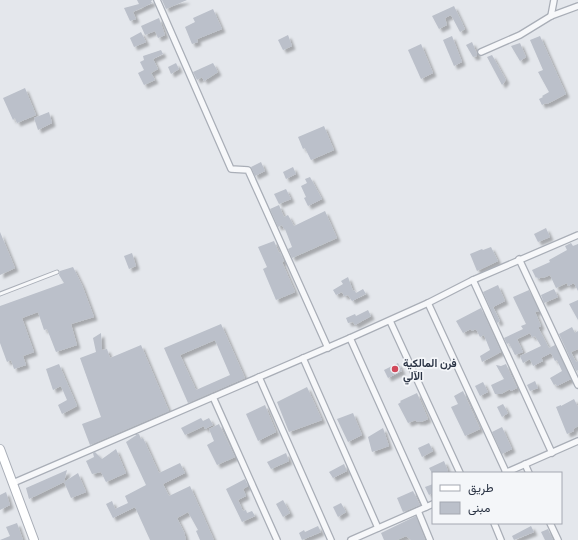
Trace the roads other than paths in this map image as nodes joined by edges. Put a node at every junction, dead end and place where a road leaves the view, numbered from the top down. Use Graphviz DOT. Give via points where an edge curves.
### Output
graph roads {
  1 [pos="156,0"];
  2 [pos="554,0"];
  3 [pos="578,6"];
  4 [pos="551,16"];
  5 [pos="481,52"];
  6 [pos="578,235"];
  7 [pos="520,259"];
  8 [pos="57,272"];
  9 [pos="473,280"];
  10 [pos="0,294"];
  11 [pos="428,303"];
  12 [pos="390,321"];
  13 [pos="350,338"];
  14 [pos="328,348"];
  15 [pos="303,358"];
  16 [pos="259,377"];
  17 [pos="578,385"];
  18 [pos="213,397"];
  19 [pos="578,441"];
  20 [pos="0,449"];
  21 [pos="552,453"];
  22 [pos="525,464"];
  23 [pos="460,472"];
  24 [pos="506,472"];
  25 [pos="508,472"];
  26 [pos="529,472"];
  27 [pos="13,482"];
  28 [pos="432,504"];
  29 [pos="426,507"];
  30 [pos="418,511"];
  31 [pos="494,524"];
  32 [pos="550,524"];
  33 [pos="378,528"];
  34 [pos="34,540"];
  35 [pos="277,540"];
  36 [pos="331,540"];
  37 [pos="351,540"];
  38 [pos="430,540"];
  39 [pos="501,540"];
  40 [pos="558,540"];
  1 -- 14 [label="street" via="231,169 248,170"];
  2 -- 4 [label="street"];
  3 -- 4 [label="street"];
  4 -- 5 [label="street" via="520,35"];
  6 -- 7 [label="street"];
  7 -- 9 [label="street"];
  7 -- 17 [label="street"];
  8 -- 10 [label="lane"];
  9 -- 11 [label="street"];
  9 -- 21 [label="street"];
  11 -- 12 [label="street"];
  11 -- 24 [label="street"];
  12 -- 13 [label="street"];
  12 -- 23 [label="street"];
  13 -- 14 [label="street"];
  13 -- 29 [label="street"];
  14 -- 15 [label="street"];
  15 -- 16 [label="street"];
  15 -- 33 [label="street"];
  16 -- 18 [label="street"];
  16 -- 36 [label="street"];
  18 -- 27 [label="street"];
  18 -- 35 [label="street"];
  19 -- 21 [label="street"];
  20 -- 27 [label="main road"];
  21 -- 22 [label="street"];
  22 -- 25 [label="street"];
  22 -- 26 [label="street"];
  27 -- 34 [label="main road"];
  28 -- 29 [label="street"];
  29 -- 30 [label="street"];
  30 -- 33 [label="street"];
  30 -- 38 [label="street"];
  31 -- 39 [label="street"];
  32 -- 40 [label="street"];
  33 -- 37 [label="street"];
}
